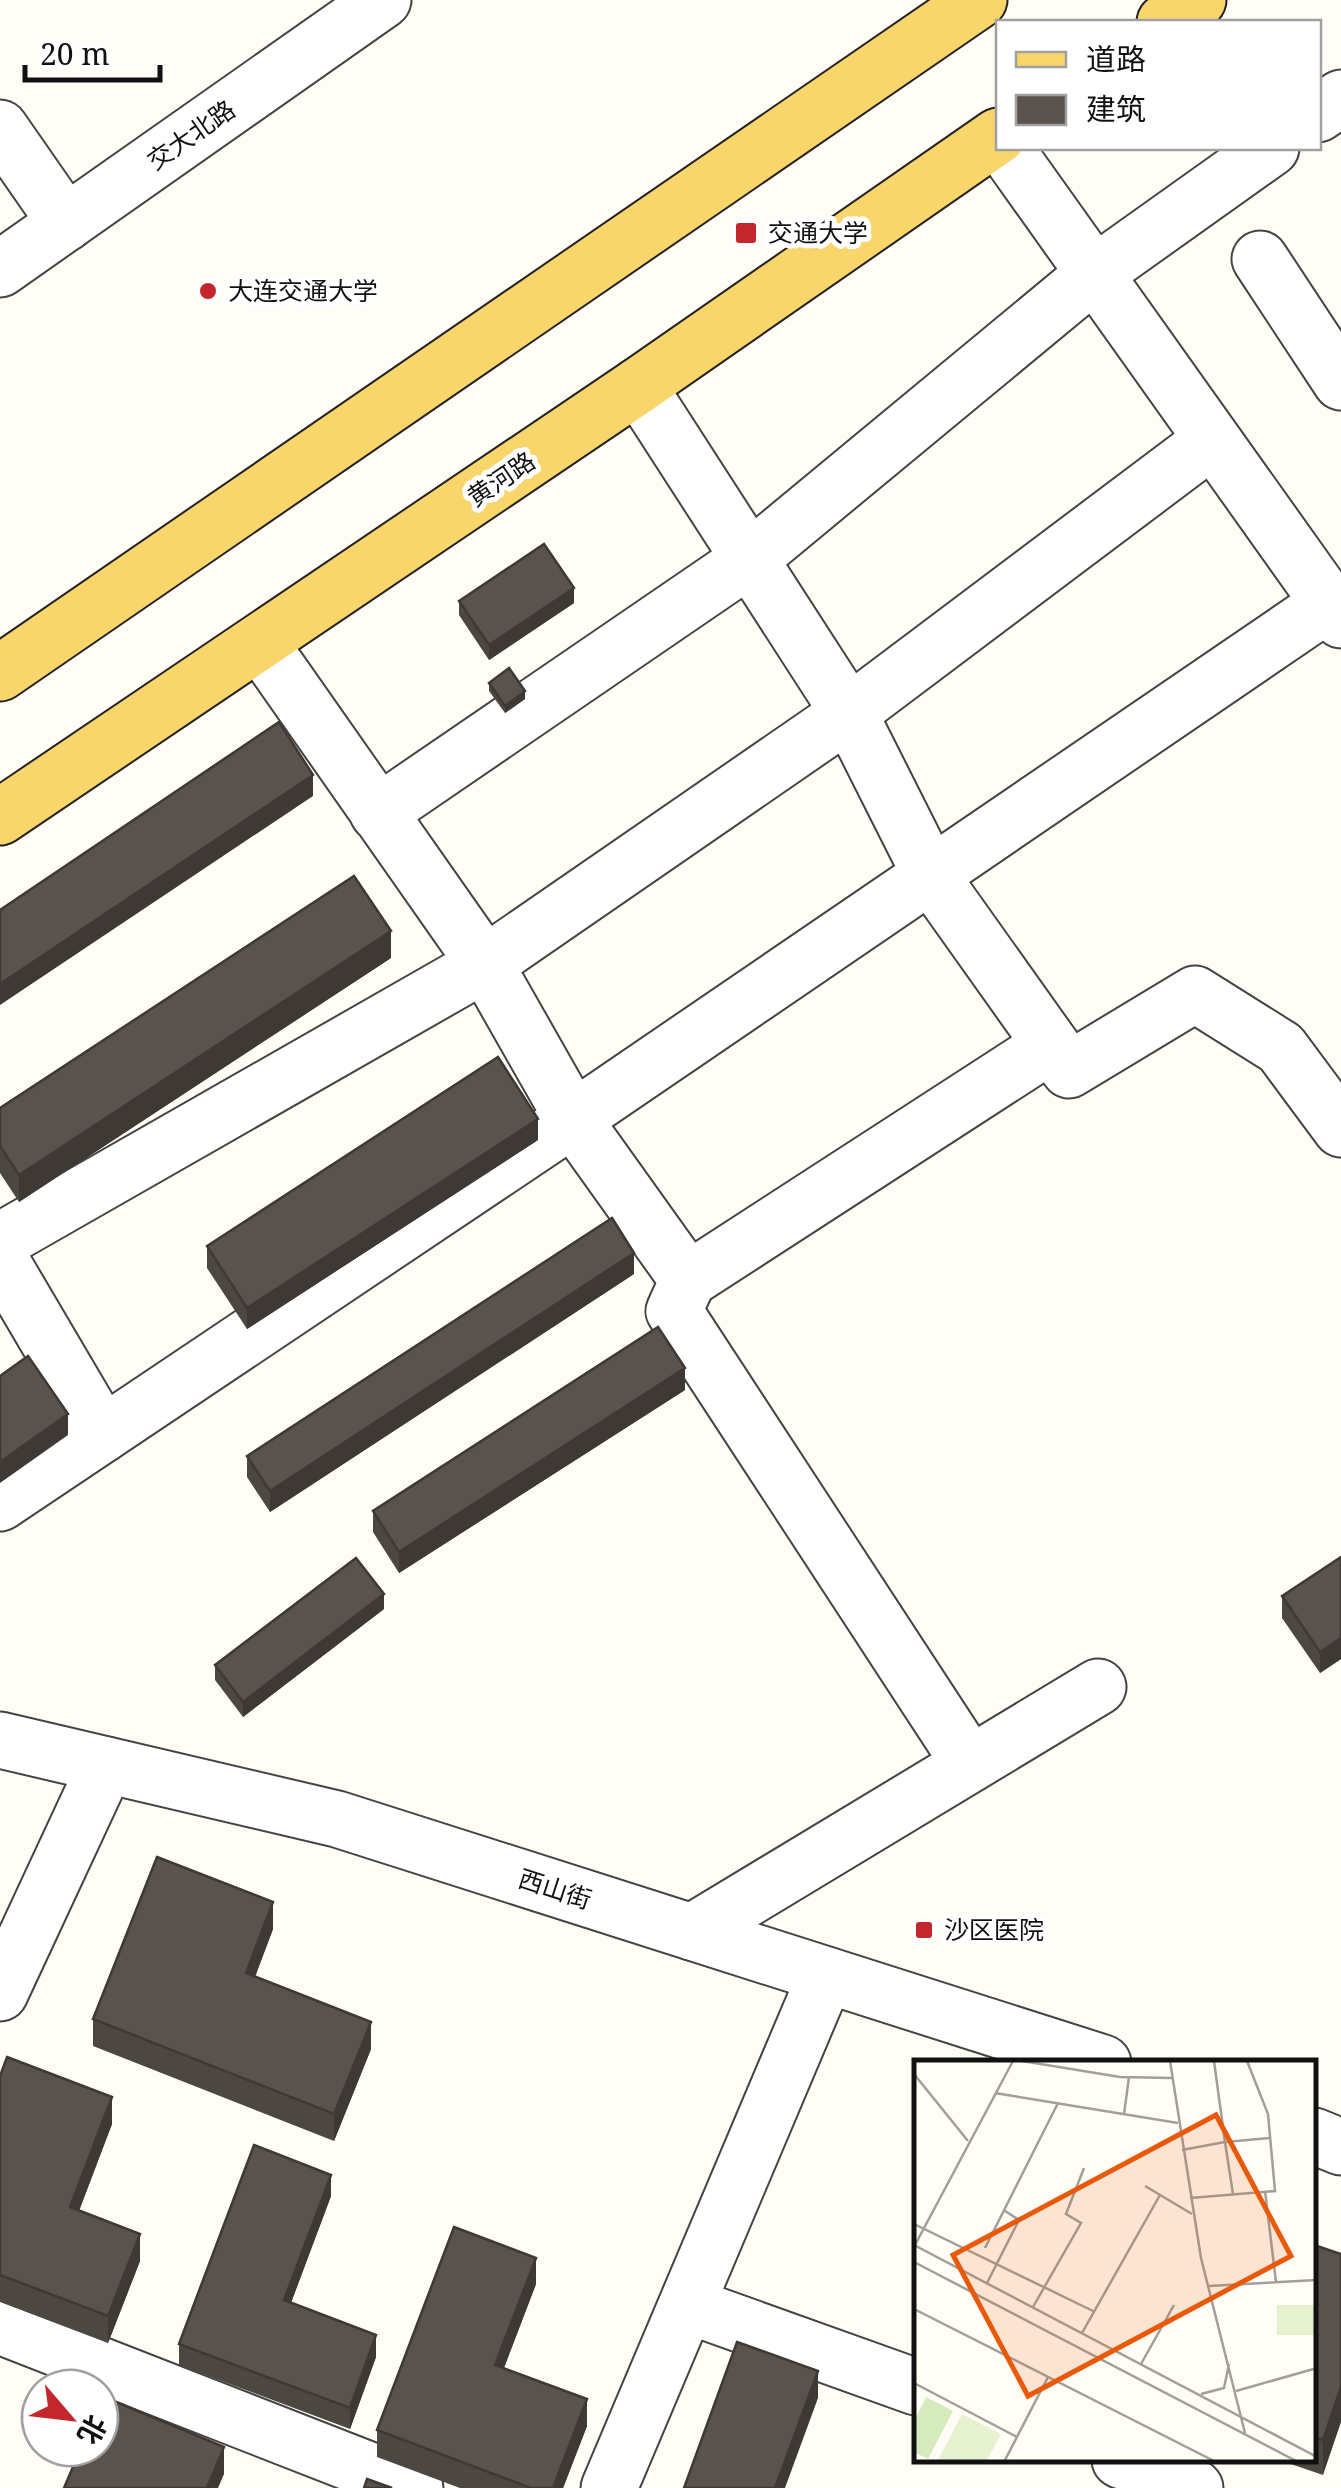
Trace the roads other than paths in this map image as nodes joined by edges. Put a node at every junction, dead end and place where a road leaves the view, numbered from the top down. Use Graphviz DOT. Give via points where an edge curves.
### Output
graph roads {
  1 [pos="383,0"];
  2 [pos="980,0"];
  3 [pos="1198,0"];
  4 [pos="1168,20"];
  5 [pos="0,128"];
  6 [pos="996,139"];
  7 [pos="1005,150"];
  8 [pos="1268,150"];
  9 [pos="66,223"];
  10 [pos="1260,259"];
  11 [pos="0,269"];
  12 [pos="1094,274"];
  13 [pos="1341,382"];
  14 [pos="638,386"];
  15 [pos="1212,440"];
  16 [pos="752,558"];
  17 [pos="1335,612"];
  18 [pos="260,642"];
  19 [pos="0,673"];
  20 [pos="849,713"];
  21 [pos="378,812"];
  22 [pos="0,817"];
  23 [pos="930,876"];
  24 [pos="485,964"];
  25 [pos="1051,1045"];
  26 [pos="573,1120"];
  27 [pos="1341,1129"];
  28 [pos="0,1241"];
  29 [pos="0,1259"];
  30 [pos="688,1280"];
  31 [pos="103,1434"];
  32 [pos="0,1503"];
  33 [pos="1098,1686"];
  34 [pos="0,1740"];
  35 [pos="970,1764"];
  36 [pos="106,1765"];
  37 [pos="692,1932"];
  38 [pos="826,1975"];
  39 [pos="0,1993"];
  40 [pos="1094,2060"];
  41 [pos="1316,2137"];
  42 [pos="1341,2146"];
  43 [pos="686,2305"];
  44 [pos="0,2326"];
  45 [pos="914,2386"];
  46 [pos="1097,2463"];
  47 [pos="1128,2463"];
  48 [pos="415,2488"];
  49 [pos="609,2488"];
  50 [pos="1086,2488"];
  51 [pos="1195,2488"];
  1 -- 9 [label="street, 交大北路"];
  2 -- 19 [label="main road"];
  3 -- 4 [label="main road"];
  5 -- 9 [label="street"];
  6 -- 14 [label="main road, 黄河路"];
  7 -- 12 [label="street"];
  8 -- 12 [label="street"];
  9 -- 11 [label="street, 交大北路"];
  10 -- 13 [label="street"];
  12 -- 15 [label="street"];
  12 -- 16 [label="street"];
  14 -- 16 [label="street"];
  14 -- 18 [label="main road, 黄河路"];
  15 -- 17 [label="street"];
  15 -- 20 [label="street"];
  16 -- 20 [label="street"];
  16 -- 21 [label="street"];
  17 -- 23 [label="street"];
  18 -- 21 [label="street"];
  18 -- 22 [label="main road, 黄河路"];
  20 -- 23 [label="street"];
  20 -- 24 [label="street"];
  21 -- 24 [label="street"];
  23 -- 25 [label="street"];
  23 -- 26 [label="street"];
  24 -- 26 [label="street"];
  24 -- 28 [label="street"];
  25 -- 27 [label="street" via="1069,1070 1194,994 1281,1048"];
  25 -- 30 [label="street"];
  26 -- 30 [label="street"];
  26 -- 31 [label="street"];
  29 -- 31 [label="street"];
  30 -- 35 [label="street" via="674,1312"];
  31 -- 32 [label="street"];
  33 -- 35 [label="street"];
  34 -- 36 [label="street, 西山街"];
  35 -- 37 [label="street"];
  36 -- 37 [label="street, 西山街" via="337,1819"];
  36 -- 39 [label="street"];
  37 -- 38 [label="street, 西山街"];
  38 -- 40 [label="street, 西山街"];
  38 -- 43 [label="street"];
  41 -- 42 [label="street"];
  43 -- 45 [label="street"];
  43 -- 49 [label="street"];
  44 -- 48 [label="street"];
  46 -- 50 [label="street"];
  47 -- 51 [label="street"];
}
